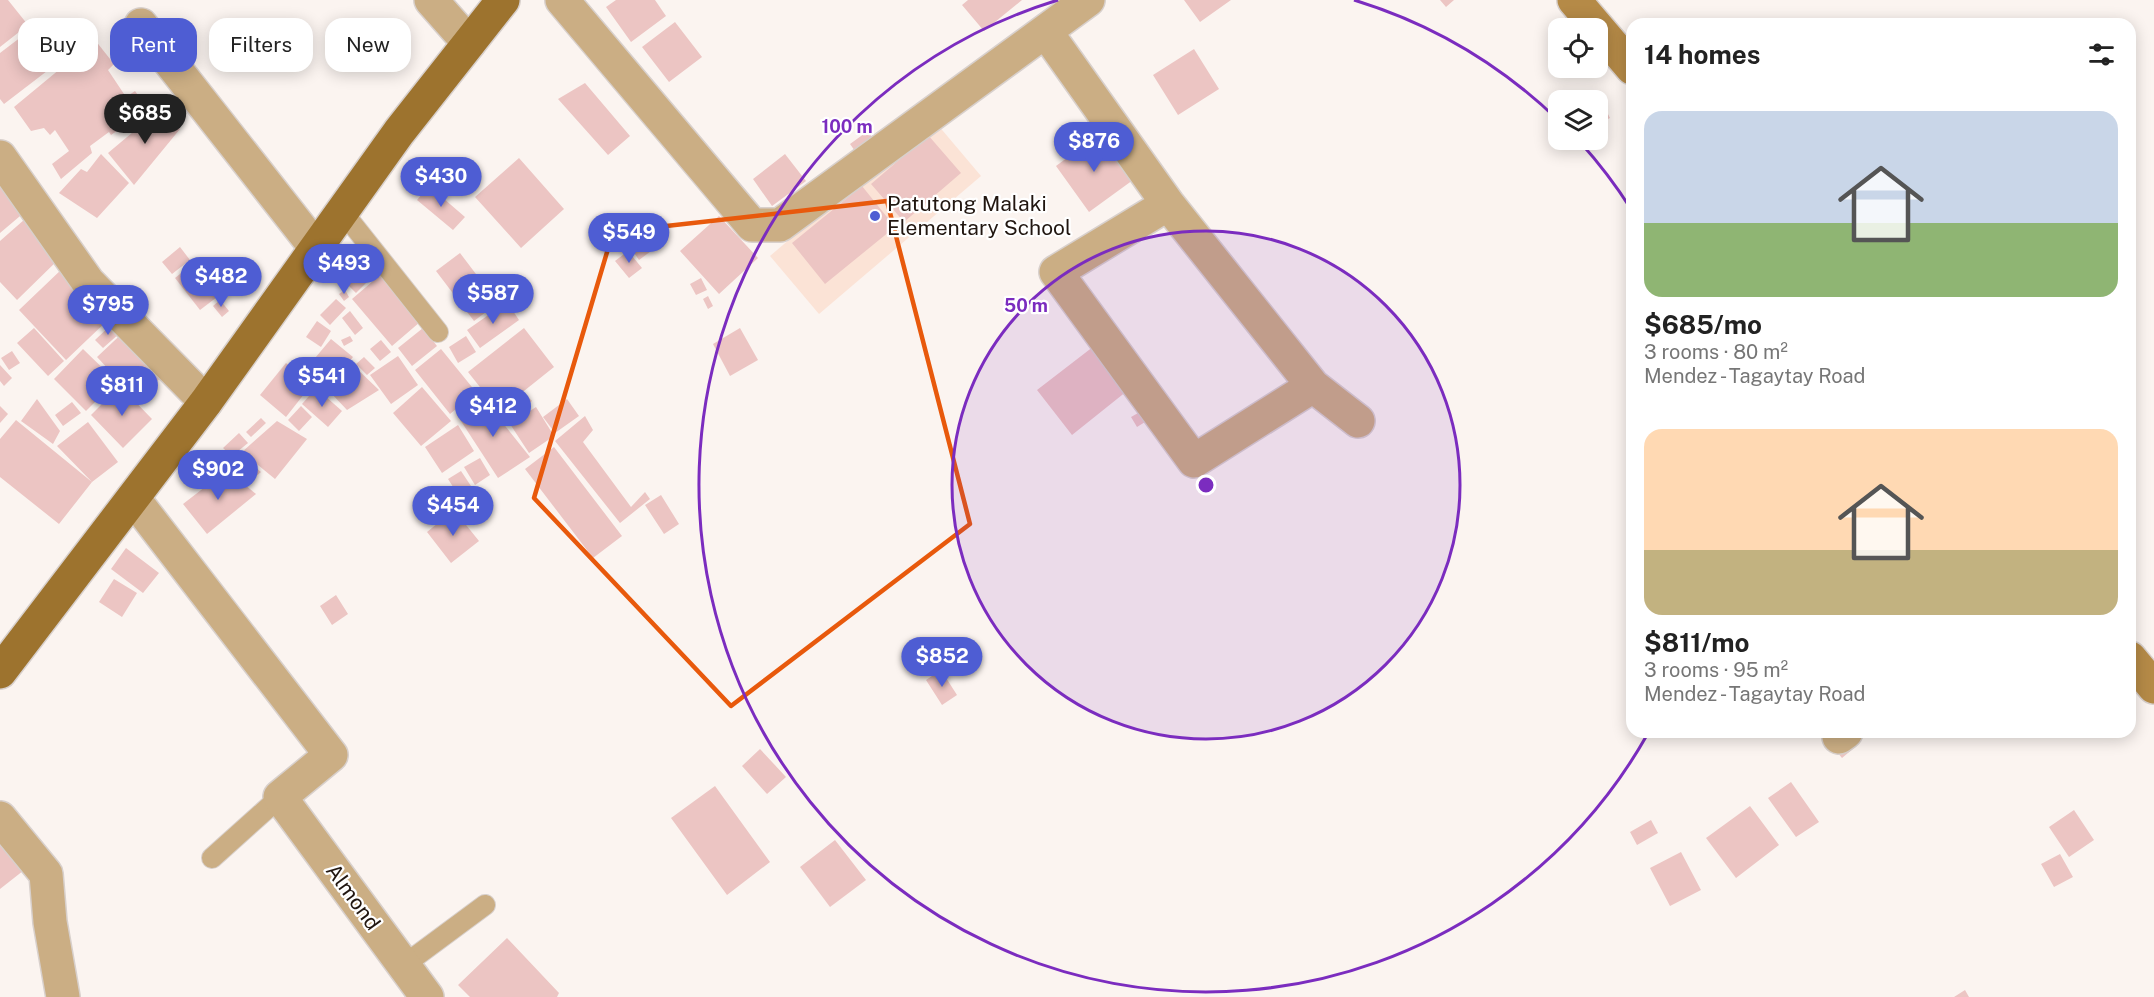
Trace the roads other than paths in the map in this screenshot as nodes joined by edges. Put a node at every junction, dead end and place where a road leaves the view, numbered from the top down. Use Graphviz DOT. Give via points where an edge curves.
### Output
graph roads {
  1 [pos="431,0"];
  2 [pos="503,0"];
  3 [pos="562,0"];
  4 [pos="1088,0"];
  5 [pos="1574,0"];
  6 [pos="1046,32"];
  7 [pos="469,44"];
  8 [pos="1626,61"];
  9 [pos="178,72"];
  10 [pos="0,157"];
  11 [pos="1168,204"];
  12 [pos="342,211"];
  13 [pos="316,248"];
  14 [pos="438,332"];
  15 [pos="1313,386"];
  16 [pos="206,402"];
  17 [pos="1358,421"];
  18 [pos="133,498"];
  19 [pos="2136,665"];
  20 [pos="0,672"];
  21 [pos="2154,687"];
  22 [pos="280,797"];
  23 [pos="0,818"];
  24 [pos="212,858"];
  25 [pos="485,905"];
  26 [pos="416,987"];
  27 [pos="63,997"];
  1 -- 7 [label="street"];
  2 -- 7 [label="main road"];
  3 -- 6 [label="street" via="752,225 780,225"];
  4 -- 6 [label="street"];
  5 -- 8 [label="street"];
  6 -- 11 [label="street"];
  7 -- 12 [label="main road"];
  9 -- 13 [label="street"];
  10 -- 16 [label="street" via="88,282"];
  11 -- 15 [label="street"];
  11 -- 15 [label="street" via="1056,272 1194,461"];
  12 -- 13 [label="main road"];
  12 -- 14 [label="lane"];
  13 -- 16 [label="main road"];
  15 -- 17 [label="street"];
  16 -- 18 [label="main road"];
  18 -- 20 [label="main road"];
  18 -- 22 [label="street" via="331,755"];
  19 -- 21 [label="street"];
  22 -- 24 [label="lane"];
  22 -- 26 [label="street, Almond"];
  23 -- 27 [label="street" via="46,874"];
  25 -- 26 [label="lane"];
}
